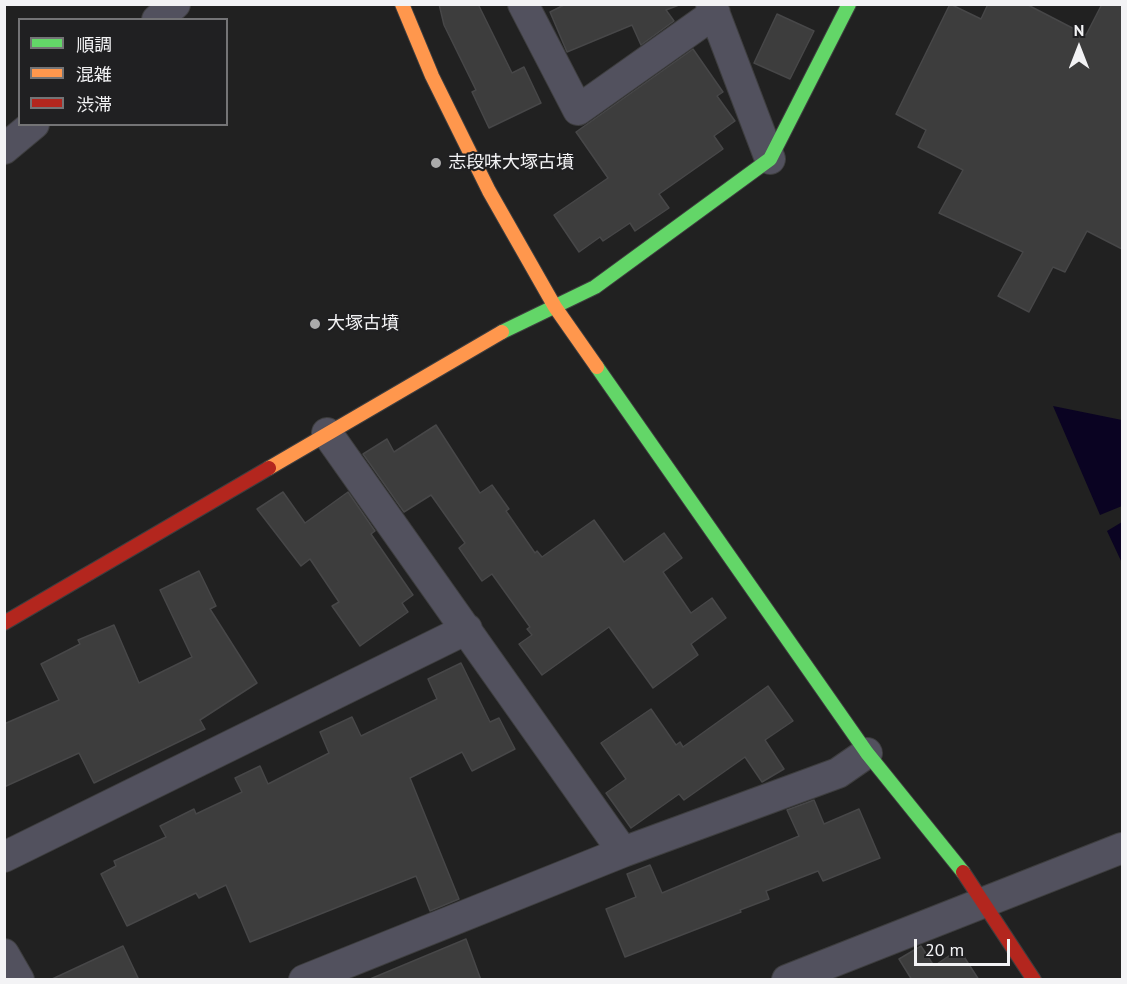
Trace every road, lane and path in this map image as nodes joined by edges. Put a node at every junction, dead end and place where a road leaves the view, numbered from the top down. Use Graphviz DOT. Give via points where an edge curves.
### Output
graph roads {
  1 [pos="175,4"];
  2 [pos="402,4"];
  3 [pos="523,4"];
  4 [pos="849,4"];
  5 [pos="713,9"];
  6 [pos="159,18"];
  7 [pos="31,126"];
  8 [pos="4,149"];
  9 [pos="770,159"];
  10 [pos="555,307"];
  11 [pos="327,434"];
  12 [pos="4,623"];
  13 [pos="467,629"];
  14 [pos="867,753"];
  15 [pos="1122,848"];
  16 [pos="623,852"];
  17 [pos="4,857"];
  18 [pos="983,901"];
  19 [pos="4,954"];
  20 [pos="19,980"];
  21 [pos="304,980"];
  22 [pos="787,980"];
  23 [pos="1035,980"];
  1 -- 6 [label="street"];
  2 -- 10 [label="street" via="432,76 484,180"];
  3 -- 5 [label="street" via="578,110"];
  4 -- 9 [label="street"];
  5 -- 9 [label="street"];
  7 -- 8 [label="street"];
  9 -- 10 [label="street" via="595,287"];
  10 -- 11 [label="street" via="514,325"];
  10 -- 14 [label="street"];
  11 -- 12 [label="street"];
  11 -- 13 [label="street"];
  13 -- 16 [label="street"];
  13 -- 17 [label="street"];
  14 -- 16 [label="street" via="838,773"];
  14 -- 18 [label="street" via="954,857"];
  15 -- 18 [label="street"];
  16 -- 21 [label="street"];
  18 -- 22 [label="street"];
  18 -- 23 [label="street"];
  19 -- 20 [label="street"];
}
